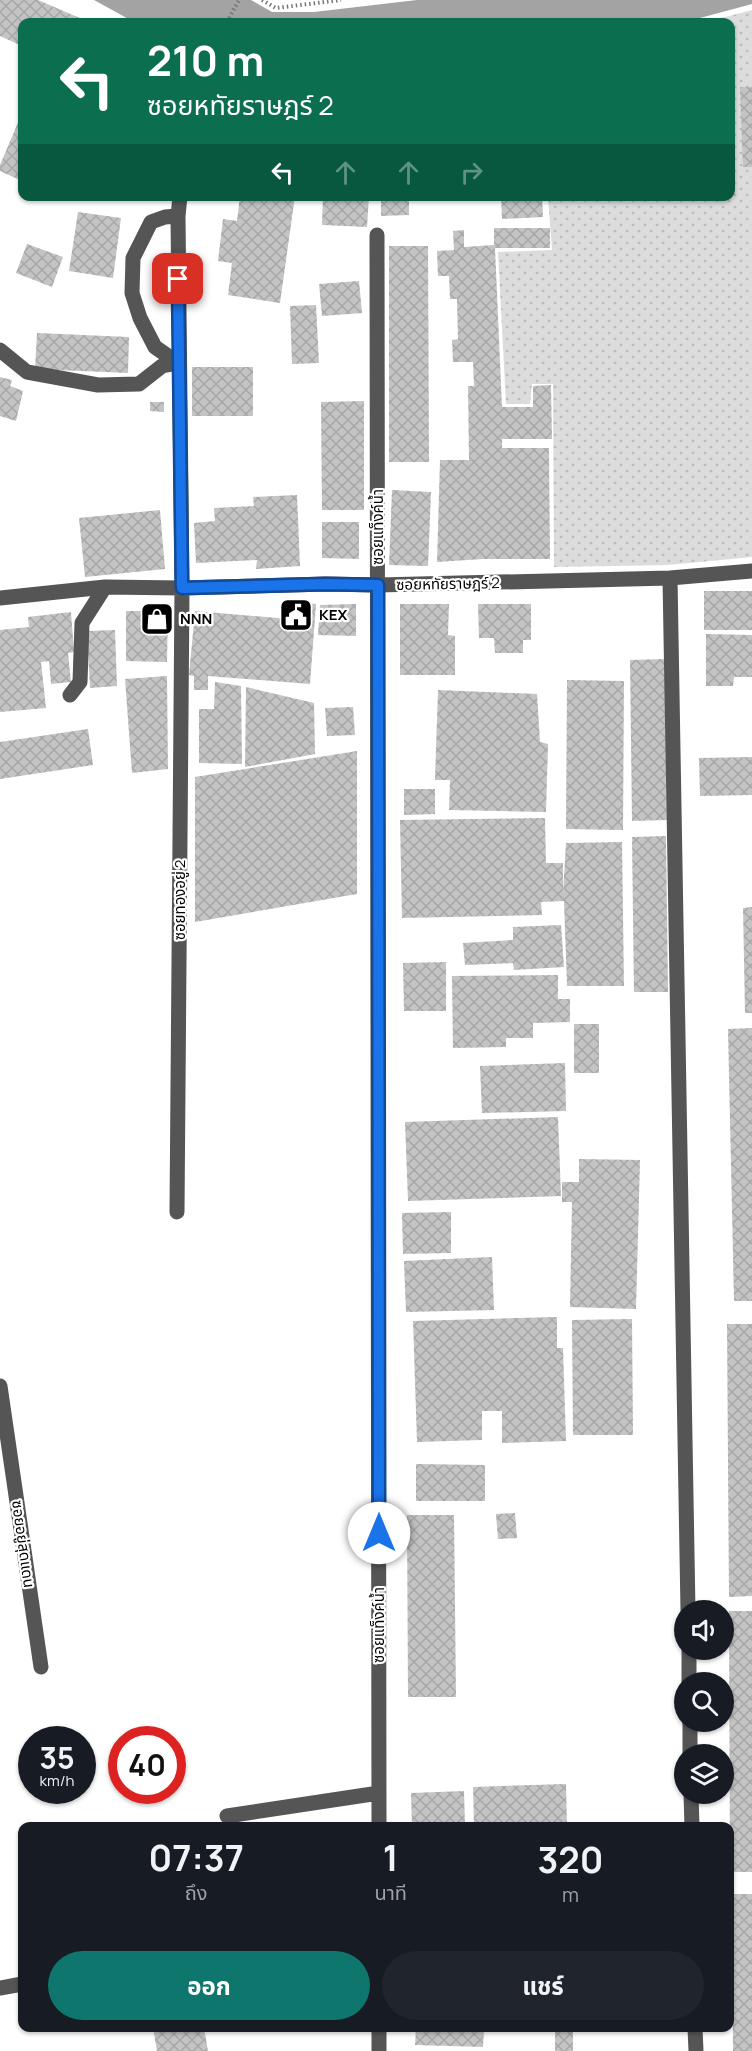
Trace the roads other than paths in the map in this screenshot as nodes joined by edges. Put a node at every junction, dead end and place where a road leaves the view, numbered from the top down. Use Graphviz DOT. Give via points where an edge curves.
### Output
graph roads {
  1 [pos="180,201"];
  2 [pos="178,216"];
  3 [pos="377,235"];
  4 [pos="0,350"];
  5 [pos="178,363"];
  6 [pos="752,572"];
  7 [pos="670,578"];
  8 [pos="378,585"];
  9 [pos="105,587"];
  10 [pos="182,588"];
  11 [pos="0,598"];
  12 [pos="70,695"];
  13 [pos="177,1212"];
  14 [pos="0,1386"];
  15 [pos="688,1600"];
  16 [pos="41,1666"];
  17 [pos="379,1793"];
  18 [pos="691,1804"];
  19 [pos="227,1816"];
  20 [pos="379,1822"];
  21 [pos="692,1822"];
  22 [pos="18,1985"];
  23 [pos="0,1988"];
  24 [pos="379,2032"];
  25 [pos="695,2032"];
  26 [pos="379,2051"];
  27 [pos="696,2051"];
  1 -- 2 [label="street, ซอยทองอยู่ 2"];
  2 -- 5 [label="street, ซอยทองอยู่ 2"];
  2 -- 5 [label="street" via="151,222 133,258 132,293 155,347"];
  3 -- 8 [label="street, ซอยแท็งค์น้ำ"];
  4 -- 5 [label="street" via="27,372 98,385 139,384 162,366"];
  5 -- 10 [label="street, ซอยทองอยู่ 2"];
  6 -- 7 [label="street, ซอยหทัยราษฎร์ 2"];
  7 -- 8 [label="street, ซอยหทัยราษฎร์ 2"];
  7 -- 15 [label="street"];
  8 -- 10 [label="street, ซอยหทัยราษฎร์ 2"];
  8 -- 17 [label="street, ซอยแท็งค์น้ำ"];
  9 -- 10 [label="street, ซอยหทัยราษฎร์ 2"];
  9 -- 11 [label="street, ซอยหทัยราษฎร์ 2"];
  9 -- 12 [label="street" via="82,623 80,682"];
  10 -- 13 [label="street, ซอยทองอยู่ 2"];
  14 -- 16 [label="street, ซอยอยู่สุดแดน"];
  17 -- 19 [label="street"];
  17 -- 20 [label="street, ซอยแท็งค์น้ำ"];
  18 -- 21 [label="street"];
  22 -- 23 [label="street"];
  24 -- 26 [label="street"];
  25 -- 27 [label="street"];
}
